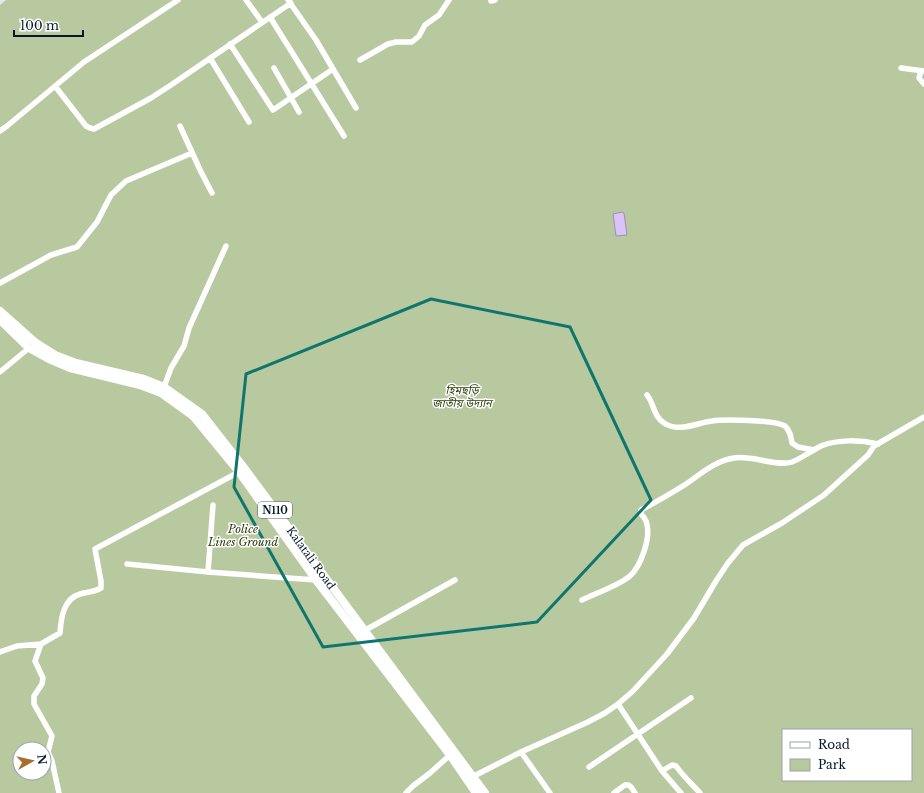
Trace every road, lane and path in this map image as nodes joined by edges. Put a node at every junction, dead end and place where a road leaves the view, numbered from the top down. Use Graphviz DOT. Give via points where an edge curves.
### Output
graph roads {
  1 [pos="178,0"];
  2 [pos="246,0"];
  3 [pos="449,0"];
  4 [pos="290,2"];
  5 [pos="270,17"];
  6 [pos="262,22"];
  7 [pos="230,44"];
  8 [pos="210,58"];
  9 [pos="360,60"];
  10 [pos="274,68"];
  11 [pos="901,68"];
  12 [pos="333,69"];
  13 [pos="923,71"];
  14 [pos="312,84"];
  15 [pos="924,84"];
  16 [pos="55,86"];
  17 [pos="292,98"];
  18 [pos="356,108"];
  19 [pos="299,112"];
  20 [pos="249,122"];
  21 [pos="180,126"];
  22 [pos="0,131"];
  23 [pos="344,136"];
  24 [pos="192,153"];
  25 [pos="212,193"];
  26 [pos="226,246"];
  27 [pos="0,283"];
  28 [pos="0,310"];
  29 [pos="0,320"];
  30 [pos="29,348"];
  31 [pos="0,372"];
  32 [pos="164,387"];
  33 [pos="647,394"];
  34 [pos="924,417"];
  35 [pos="876,445"];
  36 [pos="814,450"];
  37 [pos="239,472"];
  38 [pos="213,505"];
  39 [pos="126,564"];
  40 [pos="311,565"];
  41 [pos="208,572"];
  42 [pos="316,580"];
  43 [pos="455,580"];
  44 [pos="582,600"];
  45 [pos="361,632"];
  46 [pos="41,644"];
  47 [pos="0,652"];
  48 [pos="691,698"];
  49 [pos="618,704"];
  50 [pos="638,733"];
  51 [pos="521,752"];
  52 [pos="450,755"];
  53 [pos="589,767"];
  54 [pos="662,771"];
  55 [pos="474,776"];
  56 [pos="59,793"];
  57 [pos="406,793"];
  58 [pos="476,793"];
  59 [pos="485,793"];
  60 [pos="550,793"];
  61 [pos="614,793"];
  62 [pos="635,793"];
  63 [pos="681,793"];
  64 [pos="700,793"];
  1 -- 16 [label="street" via="90,58"];
  2 -- 6 [label="street"];
  3 -- 9 [label="street" via="439,15 425,25 412,42 388,44"];
  4 -- 5 [label="street"];
  4 -- 12 [label="street"];
  5 -- 6 [label="street"];
  5 -- 14 [label="street"];
  6 -- 7 [label="street"];
  7 -- 8 [label="street"];
  7 -- 17 [label="street" via="273,110"];
  8 -- 16 [label="street" via="151,98 94,128 86,126"];
  8 -- 20 [label="street"];
  10 -- 17 [label="street"];
  11 -- 13 [label="street"];
  12 -- 14 [label="street"];
  12 -- 18 [label="street"];
  13 -- 15 [label="street" via="919,78"];
  14 -- 17 [label="street"];
  14 -- 23 [label="street"];
  16 -- 22 [label="street"];
  17 -- 19 [label="street"];
  21 -- 24 [label="street"];
  24 -- 25 [label="street"];
  24 -- 27 [label="street" via="126,181 112,195 97,222 76,247 51,255"];
  26 -- 32 [label="street"];
  28 -- 32 [label="highway, Kalatali Road / N110" via="36,343 55,355 76,363 144,379"];
  29 -- 30 [label="highway, Kalatali Road / N110"];
  30 -- 31 [label="street"];
  30 -- 37 [label="highway, Kalatali Road / N110" via="70,368 140,385 161,393 193,416"];
  32 -- 40 [label="highway, Kalatali Road / N110" via="202,414 245,469"];
  33 -- 36 [label="street" via="659,418 668,425 682,428 712,421 755,420 786,427 792,443"];
  34 -- 35 [label="street"];
  35 -- 36 [label="street" via="865,441 837,442"];
  35 -- 49 [label="street" via="824,495 743,545 667,654"];
  36 -- 44 [label="street" via="790,463 752,458 724,460 710,466 686,484 641,510 648,528 646,545 631,576"];
  37 -- 40 [label="highway, Kalatali Road / N110"];
  37 -- 46 [label="street" via="95,549 101,588 70,599 64,608 60,633"];
  38 -- 41 [label="street"];
  39 -- 41 [label="street"];
  40 -- 42 [label="highway, Kalatali Road / N110"];
  40 -- 45 [label="highway, Kalatali Road / N110"];
  41 -- 42 [label="street"];
  42 -- 45 [label="highway, Kalatali Road / N110"];
  43 -- 45 [label="street"];
  45 -- 52 [label="highway, Kalatali Road / N110"];
  45 -- 55 [label="highway, Kalatali Road / N110"];
  46 -- 47 [label="street" via="17,646"];
  46 -- 56 [label="street" via="35,661 42,684 34,696 34,704 52,736 48,752"];
  48 -- 50 [label="street"];
  49 -- 50 [label="street"];
  49 -- 51 [label="street" via="588,722"];
  50 -- 53 [label="street"];
  50 -- 54 [label="street"];
  51 -- 55 [label="street"];
  51 -- 60 [label="street"];
  52 -- 57 [label="street"];
  52 -- 58 [label="highway, Kalatali Road / N110"];
  54 -- 63 [label="street"];
  54 -- 64 [label="street" via="672,765 676,766"];
  55 -- 59 [label="highway, Kalatali Road / N110"];
  61 -- 62 [label="street" via="625,785 630,785"];
}
